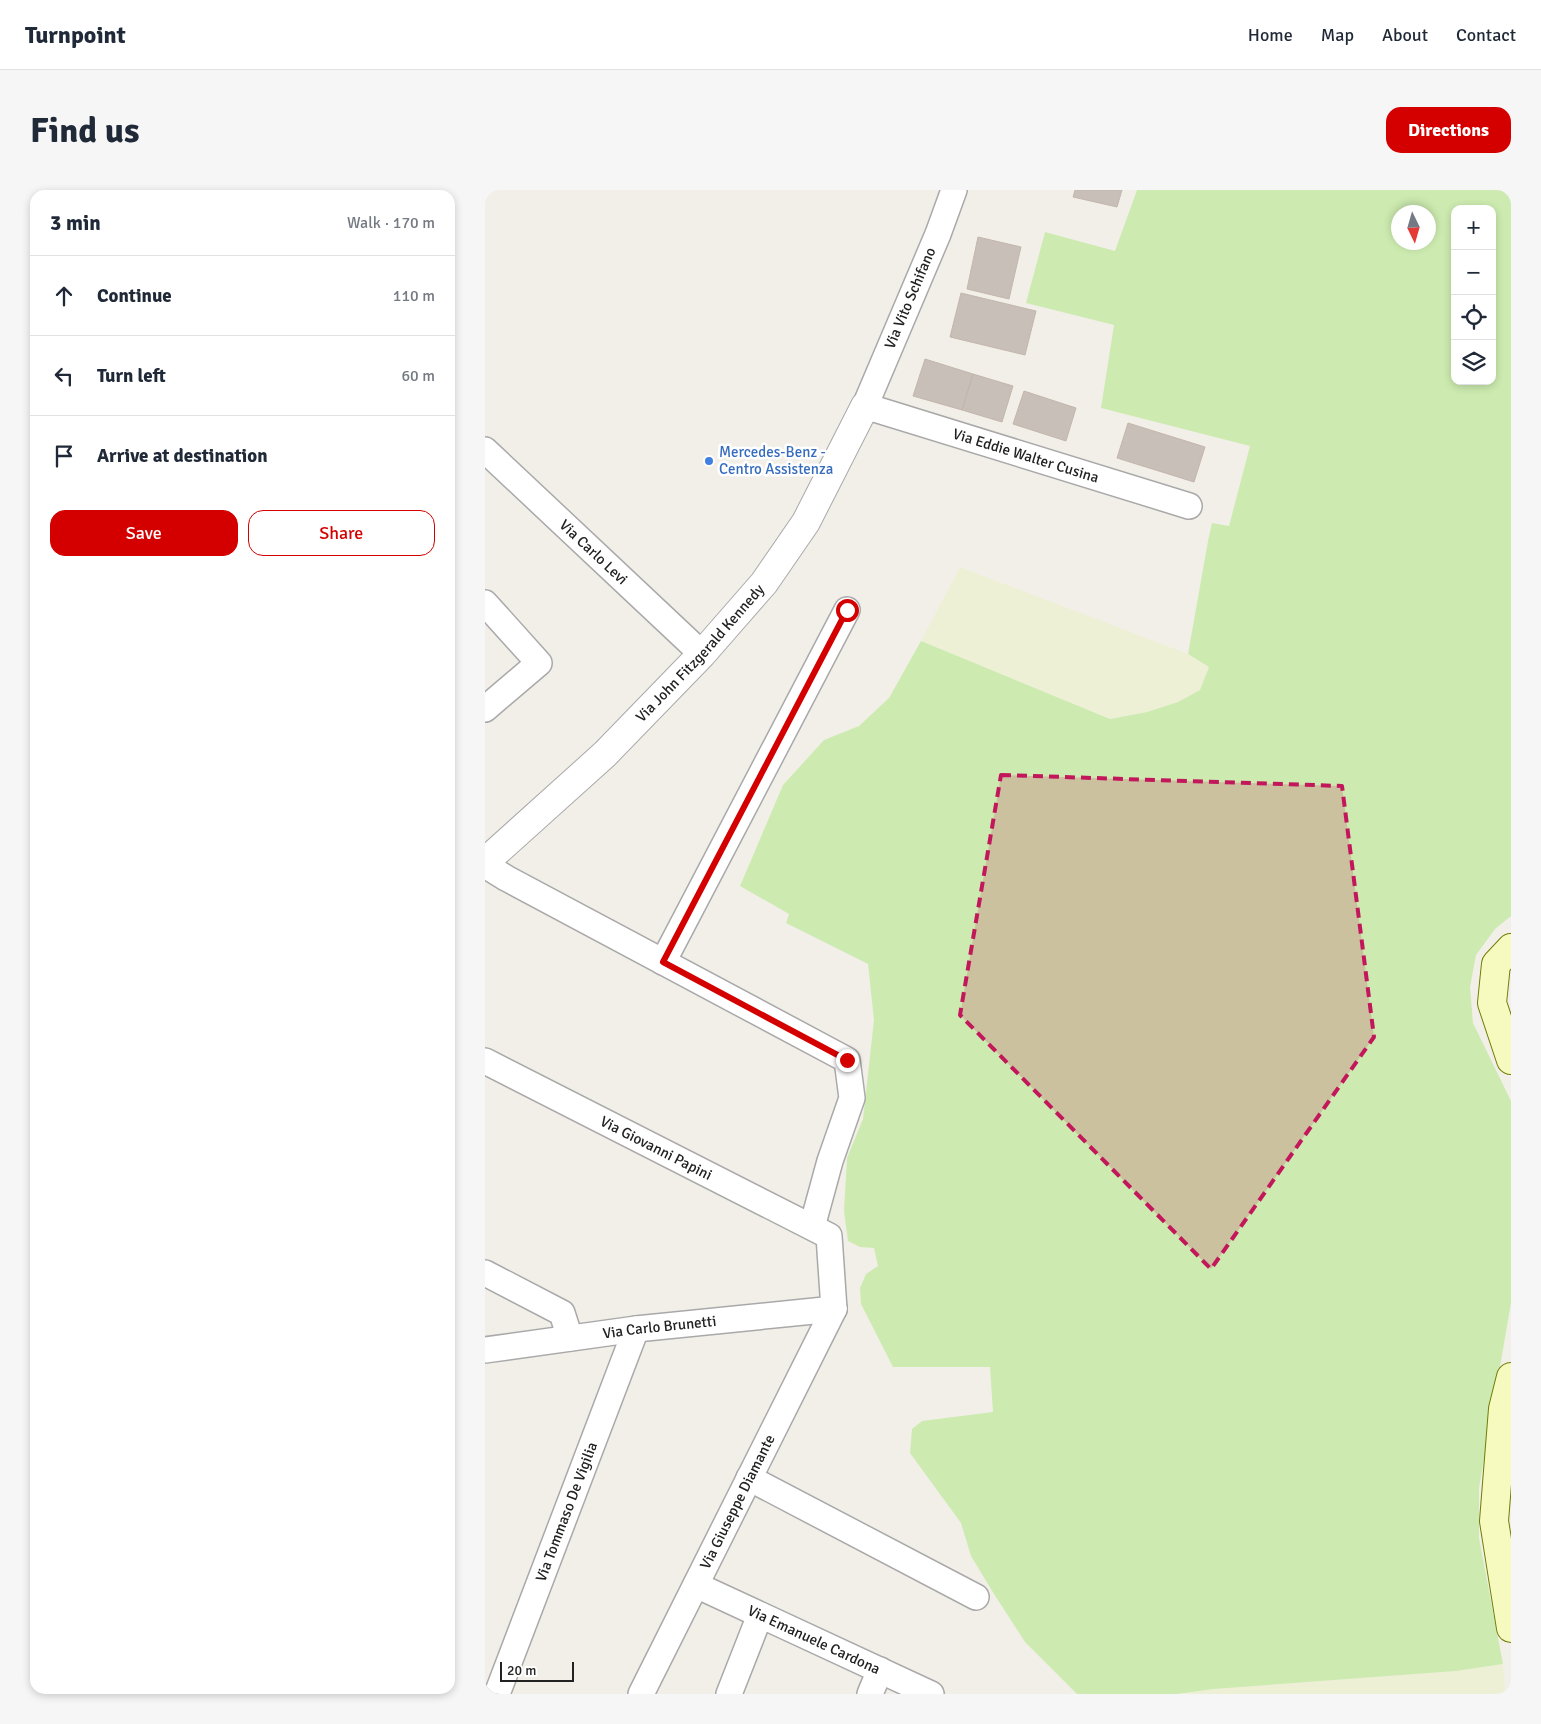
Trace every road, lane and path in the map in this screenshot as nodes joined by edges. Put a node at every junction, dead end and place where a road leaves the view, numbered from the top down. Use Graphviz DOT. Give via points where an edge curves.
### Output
graph roads {
  1 [pos="955,190"];
  2 [pos="865,406"];
  3 [pos="485,450"];
  4 [pos="1189,506"];
  5 [pos="485,603"];
  6 [pos="847,610"];
  7 [pos="702,654"];
  8 [pos="485,709"];
  9 [pos="485,863"];
  10 [pos="1511,948"];
  11 [pos="663,962"];
  12 [pos="1511,1060"];
  13 [pos="485,1061"];
  14 [pos="821,1231"];
  15 [pos="485,1273"];
  16 [pos="834,1309"];
  17 [pos="636,1329"];
  18 [pos="570,1338"];
  19 [pos="485,1350"];
  20 [pos="1511,1377"];
  21 [pos="749,1478"];
  22 [pos="696,1585"];
  23 [pos="976,1596"];
  24 [pos="760,1615"];
  25 [pos="1511,1628"];
  26 [pos="880,1670"];
  27 [pos="497,1694"];
  28 [pos="641,1694"];
  29 [pos="729,1694"];
  30 [pos="870,1694"];
  31 [pos="931,1694"];
  1 -- 2 [label="street, Via Vito Schifano"];
  2 -- 4 [label="street, Via Eddie Walter Cusina"];
  2 -- 7 [label="street, Via John Fitzgerald Kennedy" via="806,522 763,583"];
  3 -- 7 [label="street, Via Carlo Levi"];
  5 -- 8 [label="street" via="539,663"];
  6 -- 11 [label="street"];
  7 -- 9 [label="street, Via John Fitzgerald Kennedy" via="605,754"];
  9 -- 11 [label="street" via="506,878"];
  10 -- 12 [label="main road" via="1496,964 1491,1003"];
  11 -- 14 [label="street" via="847,1060 852,1098 830,1161"];
  13 -- 14 [label="street, Via Giovanni Papini"];
  14 -- 16 [label="street"];
  15 -- 18 [label="street" via="562,1313"];
  16 -- 17 [label="street, Via Carlo Brunetti"];
  16 -- 21 [label="street, Via Giuseppe Diamante"];
  17 -- 18 [label="street, Via Carlo Brunetti"];
  17 -- 27 [label="street, Via Tommaso De Vigilia"];
  18 -- 19 [label="street, Via Carlo Brunetti"];
  20 -- 25 [label="main road" via="1503,1409 1495,1520"];
  21 -- 22 [label="street, Via Giuseppe Diamante"];
  21 -- 23 [label="street"];
  22 -- 24 [label="street, Via Emanuele Cardona"];
  22 -- 28 [label="street, Via Giuseppe Diamante"];
  24 -- 26 [label="street, Via Emanuele Cardona"];
  24 -- 29 [label="street"];
  26 -- 30 [label="street"];
  26 -- 31 [label="street, Via Emanuele Cardona"];
}
